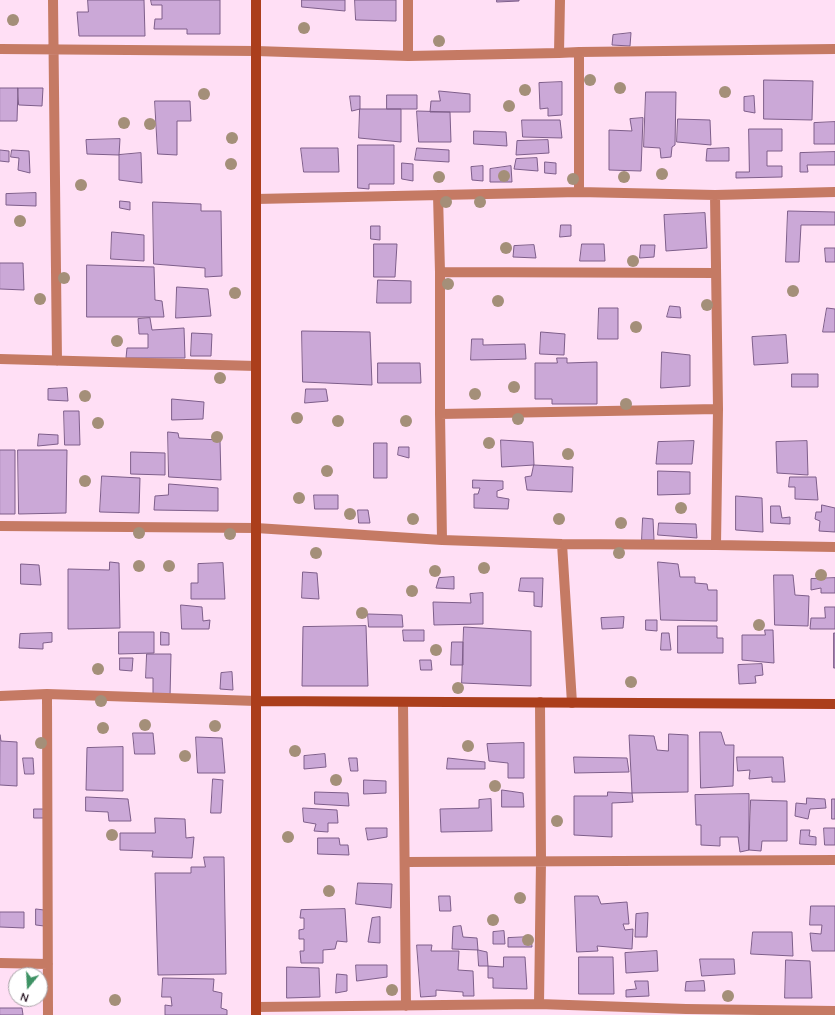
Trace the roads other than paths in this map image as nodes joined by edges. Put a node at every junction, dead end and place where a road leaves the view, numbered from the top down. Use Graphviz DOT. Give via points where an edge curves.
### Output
graph roads {
  1 [pos="53,0"];
  2 [pos="256,0"];
  3 [pos="408,0"];
  4 [pos="560,0"];
  5 [pos="53,49"];
  6 [pos="835,49"];
  7 [pos="0,50"];
  8 [pos="256,51"];
  9 [pos="579,52"];
  10 [pos="559,53"];
  11 [pos="408,56"];
  12 [pos="579,192"];
  13 [pos="835,192"];
  14 [pos="438,195"];
  15 [pos="715,195"];
  16 [pos="256,199"];
  17 [pos="440,272"];
  18 [pos="716,273"];
  19 [pos="0,359"];
  20 [pos="57,361"];
  21 [pos="256,366"];
  22 [pos="718,409"];
  23 [pos="440,414"];
  24 [pos="0,526"];
  25 [pos="256,528"];
  26 [pos="442,540"];
  27 [pos="562,544"];
  28 [pos="716,545"];
  29 [pos="835,547"];
  30 [pos="47,694"];
  31 [pos="0,696"];
  32 [pos="256,701"];
  33 [pos="403,702"];
  34 [pos="540,702"];
  35 [pos="572,703"];
  36 [pos="835,704"];
  37 [pos="835,860"];
  38 [pos="541,861"];
  39 [pos="405,862"];
  40 [pos="0,964"];
  41 [pos="48,964"];
  42 [pos="539,1004"];
  43 [pos="406,1006"];
  44 [pos="256,1011"];
  45 [pos="686,1012"];
  46 [pos="829,1012"];
  47 [pos="48,1015"];
  1 -- 5 [label="street"];
  2 -- 8 [label="street"];
  3 -- 11 [label="street"];
  4 -- 10 [label="street"];
  5 -- 7 [label="street"];
  5 -- 8 [label="street"];
  5 -- 20 [label="street"];
  6 -- 9 [label="street"];
  8 -- 11 [label="street"];
  8 -- 16 [label="street"];
  9 -- 10 [label="street"];
  9 -- 12 [label="street"];
  10 -- 11 [label="street"];
  12 -- 14 [label="street"];
  12 -- 15 [label="street"];
  13 -- 15 [label="street"];
  14 -- 16 [label="street"];
  14 -- 17 [label="street"];
  15 -- 18 [label="street"];
  16 -- 21 [label="street"];
  17 -- 18 [label="street"];
  17 -- 23 [label="street"];
  18 -- 22 [label="street"];
  19 -- 20 [label="street"];
  20 -- 21 [label="street"];
  21 -- 25 [label="street"];
  22 -- 23 [label="street"];
  22 -- 28 [label="street"];
  23 -- 26 [label="street"];
  24 -- 25 [label="street"];
  25 -- 26 [label="street"];
  25 -- 32 [label="street"];
  26 -- 27 [label="street"];
  27 -- 28 [label="street"];
  27 -- 35 [label="street"];
  28 -- 29 [label="street"];
  30 -- 31 [label="street"];
  30 -- 32 [label="street"];
  30 -- 41 [label="street"];
  32 -- 33 [label="street"];
  32 -- 44 [label="street"];
  33 -- 34 [label="street"];
  33 -- 39 [label="street"];
  34 -- 35 [label="street"];
  34 -- 38 [label="street"];
  35 -- 36 [label="street"];
  37 -- 38 [label="street"];
  38 -- 39 [label="street"];
  38 -- 42 [label="street"];
  39 -- 43 [label="street"];
  40 -- 41 [label="street"];
  41 -- 47 [label="street"];
  42 -- 43 [label="street"];
  42 -- 45 [label="street"];
  43 -- 44 [label="street"];
  45 -- 46 [label="street"];
}
